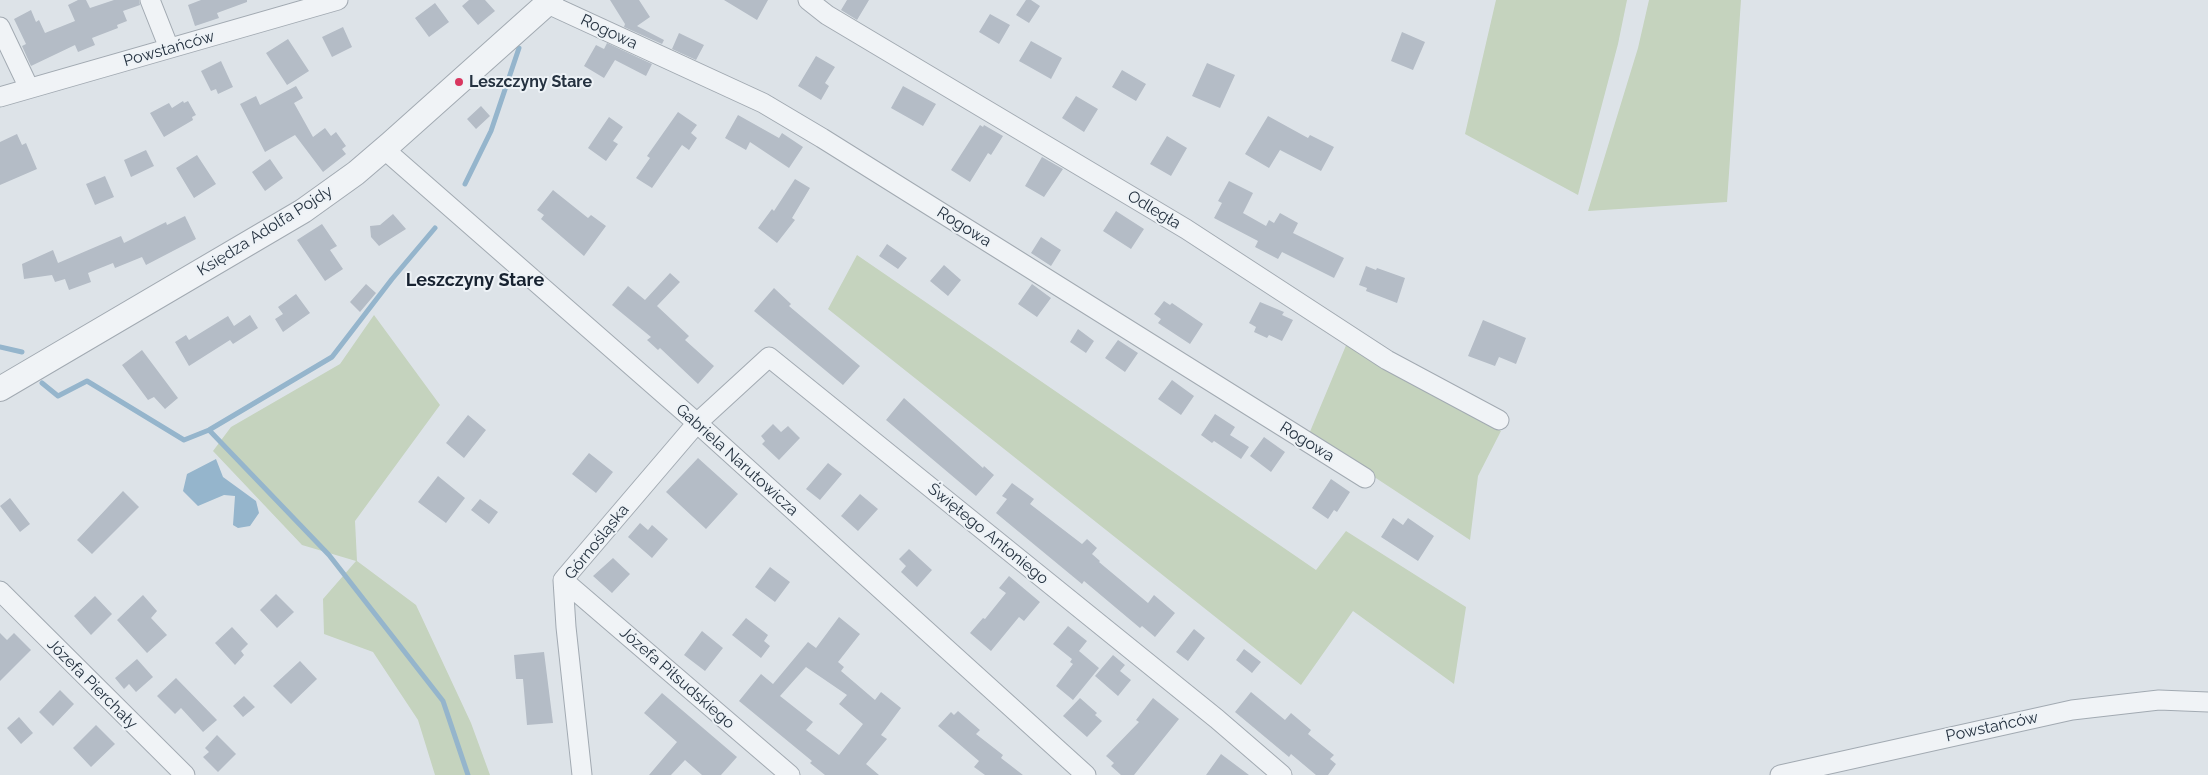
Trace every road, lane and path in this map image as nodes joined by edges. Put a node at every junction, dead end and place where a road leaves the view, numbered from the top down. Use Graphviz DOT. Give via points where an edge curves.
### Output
graph roads {
  1 [pos="150,0"];
  2 [pos="338,0"];
  3 [pos="808,0"];
  4 [pos="550,2"];
  5 [pos="292,6"];
  6 [pos="0,27"];
  7 [pos="169,48"];
  8 [pos="29,88"];
  9 [pos="0,97"];
  10 [pos="384,150"];
  11 [pos="0,389"];
  12 [pos="1499,420"];
  13 [pos="697,423"];
  14 [pos="1365,478"];
  15 [pos="563,580"];
  16 [pos="0,591"];
  17 [pos="2208,702"];
  18 [pos="184,775"];
  19 [pos="582,775"];
  20 [pos="790,775"];
  21 [pos="1086,775"];
  22 [pos="1282,775"];
  23 [pos="1780,775"];
  1 -- 7 [label="street"];
  2 -- 5 [label="street, Powstańców"];
  3 -- 12 [label="street, Odległa" via="827,16 1186,230 1387,360"];
  4 -- 10 [label="street, Księdza Adolfa Pojdy"];
  4 -- 14 [label="street, Rogowa" via="772,108"];
  5 -- 7 [label="street, Powstańców"];
  6 -- 8 [label="street"];
  7 -- 8 [label="street, Powstańców"];
  8 -- 9 [label="street, Powstańców"];
  10 -- 11 [label="street, Księdza Adolfa Pojdy" via="304,211"];
  10 -- 13 [label="street, Gabriela Narutowicza"];
  13 -- 15 [label="street, Górnośląska"];
  13 -- 21 [label="street, Gabriela Narutowicza"];
  13 -- 22 [label="street, Świętego Antoniego" via="769,357"];
  15 -- 19 [label="street, Górnośląska"];
  15 -- 20 [label="street, Józefa Piłsudskiego"];
  16 -- 18 [label="street, Józefa Pierchały"];
  17 -- 23 [label="street, Powstańców" via="2159,700 2072,710"];
}
